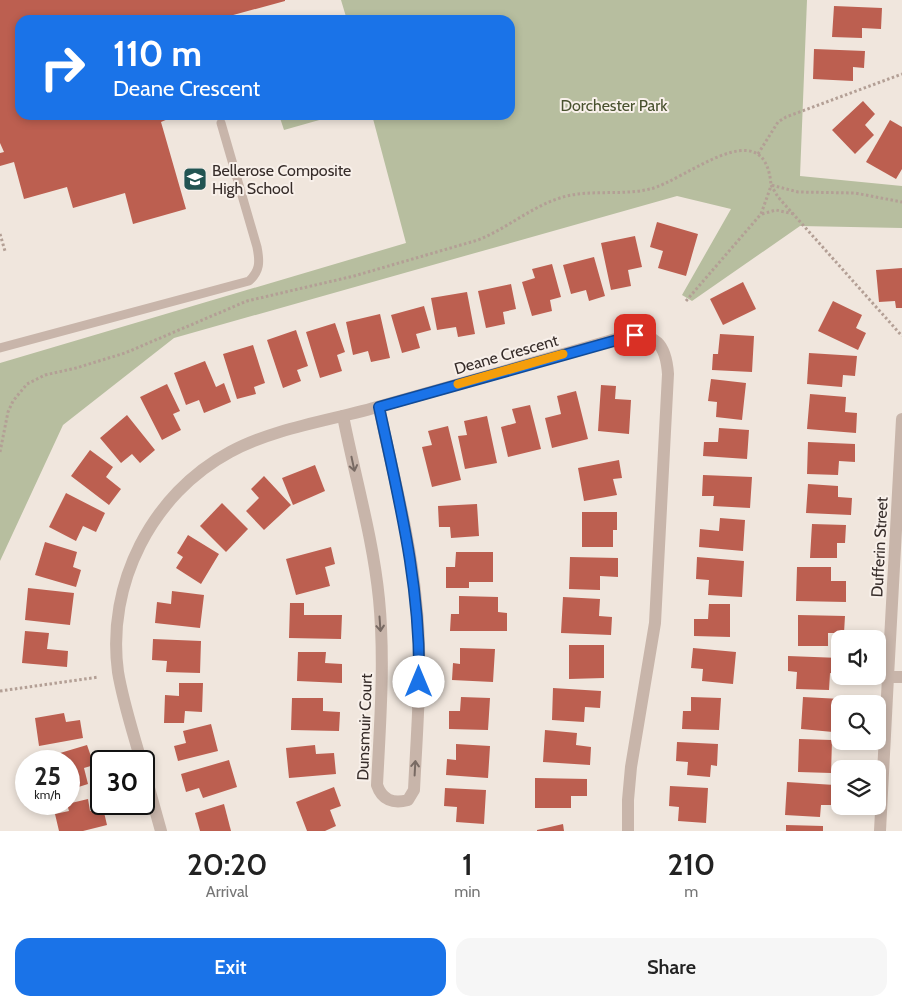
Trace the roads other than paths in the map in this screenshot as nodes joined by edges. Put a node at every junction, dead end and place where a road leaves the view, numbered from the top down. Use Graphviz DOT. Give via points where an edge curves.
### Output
graph roads {
  1 [pos="221,124"];
  2 [pos="0,348"];
  3 [pos="379,407"];
  4 [pos="343,416"];
  5 [pos="902,419"];
  6 [pos="888,677"];
  7 [pos="902,677"];
  8 [pos="138,750"];
  9 [pos="155,809"];
  10 [pos="161,831"];
  11 [pos="628,831"];
  12 [pos="880,831"];
  1 -- 2 [label="lane" via="258,253 259,267 255,275 248,281"];
  3 -- 4 [label="street, Deane Crescent"];
  4 -- 3 [label="street, Dunsmuir Court, one-way" via="379,598 382,661 377,785 385,799 401,802 408,800 414,790 418,699 417,602"];
  3 -- 11 [label="street, Deane Crescent" via="626,336 655,339 666,355 668,374 656,613 629,782"];
  4 -- 8 [label="street, Deane Crescent" via="264,438 230,452 185,485 146,533 126,580 117,627 118,671"];
  5 -- 6 [label="street, Dufferin Street"];
  6 -- 7 [label="street"];
  6 -- 12 [label="street, Dufferin Street"];
  9 -- 10 [label="street"];
}
